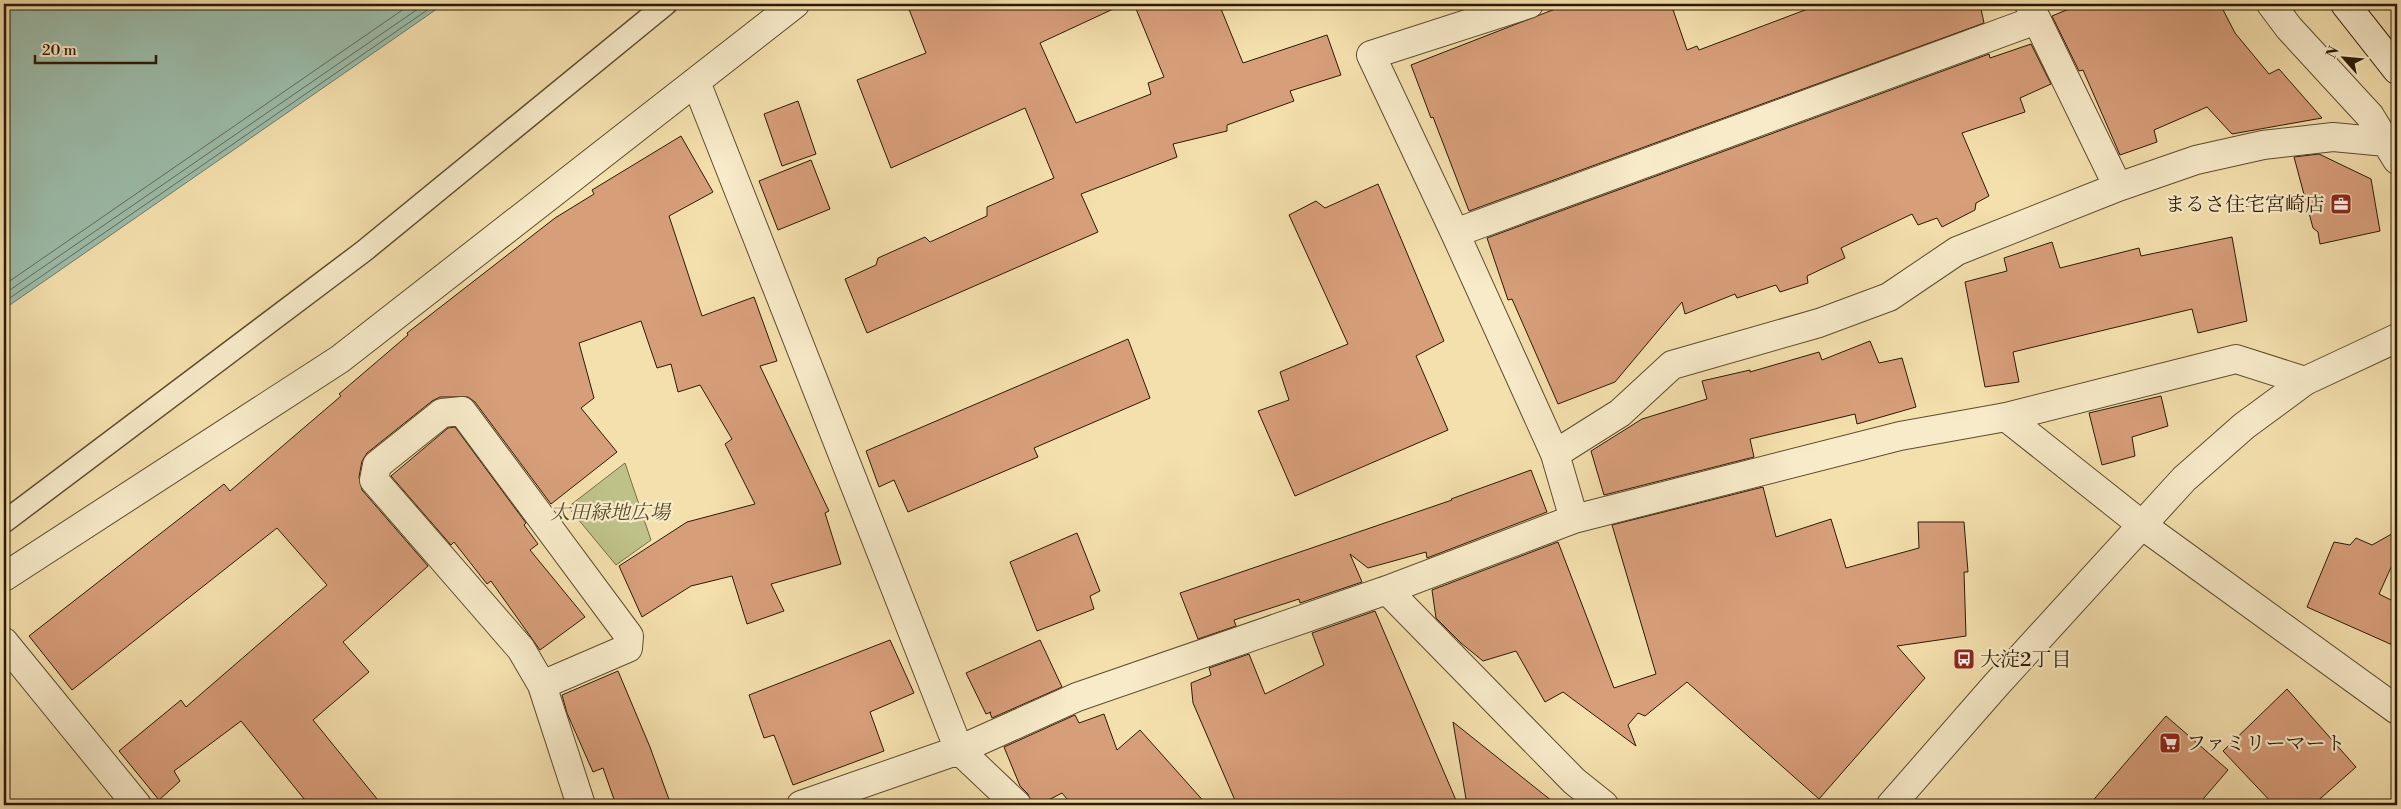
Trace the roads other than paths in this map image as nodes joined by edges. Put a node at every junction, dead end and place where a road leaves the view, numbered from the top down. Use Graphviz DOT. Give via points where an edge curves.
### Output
graph roads {
  1 [pos="666,4"];
  2 [pos="795,4"];
  3 [pos="1529,4"];
  4 [pos="2271,4"];
  5 [pos="2346,4"];
  6 [pos="2033,12"];
  7 [pos="2397,70"];
  8 [pos="696,82"];
  9 [pos="2392,151"];
  10 [pos="2118,187"];
  11 [pos="1455,233"];
  12 [pos="2397,338"];
  13 [pos="2305,382"];
  14 [pos="2006,417"];
  15 [pos="1555,454"];
  16 [pos="1574,519"];
  17 [pos="4,522"];
  18 [pos="2142,525"];
  19 [pos="4,577"];
  20 [pos="1387,590"];
  21 [pos="4,642"];
  22 [pos="542,685"];
  23 [pos="2397,710"];
  24 [pos="959,750"];
  25 [pos="137,805"];
  26 [pos="580,805"];
  27 [pos="801,805"];
  28 [pos="1017,805"];
  29 [pos="1604,805"];
  30 [pos="1891,805"];
  1 -- 17 [label="lane" via="364,251"];
  2 -- 8 [label="street"];
  3 -- 11 [label="street" via="1370,55"];
  4 -- 9 [label="street" via="2370,116"];
  5 -- 7 [label="street"];
  6 -- 10 [label="street"];
  6 -- 11 [label="street"];
  8 -- 19 [label="street" via="340,358"];
  8 -- 24 [label="street"];
  9 -- 10 [label="street" via="2333,137 2263,145 2196,160"];
  10 -- 15 [label="street" via="1957,251 1889,297 1819,323 1672,365 1620,413"];
  11 -- 15 [label="street"];
  12 -- 13 [label="street"];
  13 -- 14 [label="street" via="2236,359"];
  13 -- 18 [label="street" via="2244,426 2184,479"];
  14 -- 16 [label="street" via="1900,436"];
  14 -- 18 [label="street"];
  15 -- 16 [label="street"];
  16 -- 20 [label="street"];
  18 -- 23 [label="street"];
  18 -- 30 [label="street"];
  20 -- 24 [label="street" via="1077,697"];
  20 -- 29 [label="street" via="1574,781"];
  21 -- 25 [label="street"];
  22 -- 22 [label="street" via="521,649 374,480 377,465 442,413 462,410 629,636 628,648"];
  22 -- 26 [label="street"];
  24 -- 27 [label="street"];
  24 -- 28 [label="street"];
}
